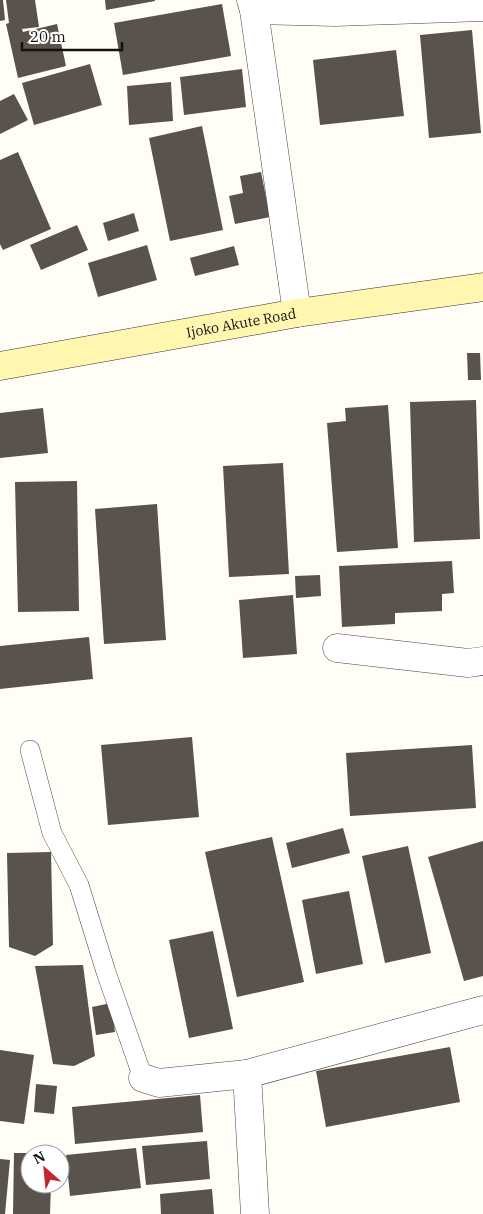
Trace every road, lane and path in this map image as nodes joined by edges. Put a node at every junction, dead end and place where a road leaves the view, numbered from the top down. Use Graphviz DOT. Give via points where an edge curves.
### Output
graph roads {
  1 [pos="253,5"];
  2 [pos="483,7"];
  3 [pos="483,287"];
  4 [pos="297,312"];
  5 [pos="0,366"];
  6 [pos="337,648"];
  7 [pos="483,661"];
  8 [pos="30,750"];
  9 [pos="483,1010"];
  10 [pos="246,1074"];
  11 [pos="143,1078"];
  12 [pos="255,1214"];
  1 -- 2 [label="street" via="335,12"];
  1 -- 4 [label="street"];
  3 -- 4 [label="main road, Ijoko Akute Road"];
  4 -- 5 [label="main road, Ijoko Akute Road"];
  6 -- 7 [label="street" via="468,663"];
  8 -- 11 [label="lane" via="52,833 78,885"];
  9 -- 10 [label="street"];
  10 -- 11 [label="street" via="159,1083"];
  10 -- 12 [label="street"];
}
